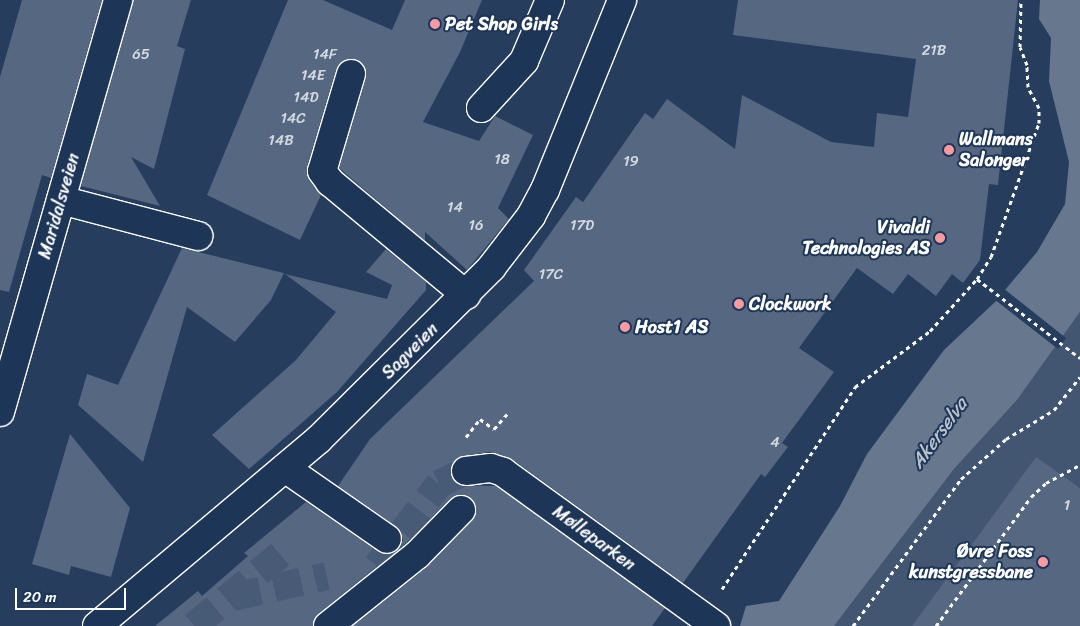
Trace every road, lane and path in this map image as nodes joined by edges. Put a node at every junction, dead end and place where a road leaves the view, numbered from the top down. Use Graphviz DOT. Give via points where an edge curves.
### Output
graph roads {
  1 [pos="118,0"];
  2 [pos="550,0"];
  3 [pos="622,0"];
  4 [pos="1021,0"];
  5 [pos="351,74"];
  6 [pos="482,108"];
  7 [pos="61,200"];
  8 [pos="198,236"];
  9 [pos="977,279"];
  10 [pos="466,295"];
  11 [pos="1080,358"];
  12 [pos="1080,377"];
  13 [pos="0,412"];
  14 [pos="507,414"];
  15 [pos="462,441"];
  16 [pos="1080,465"];
  17 [pos="284,468"];
  18 [pos="466,471"];
  19 [pos="461,510"];
  20 [pos="387,539"];
  21 [pos="377,566"];
  22 [pos="365,596"];
  23 [pos="710,622"];
  24 [pos="97,626"];
  25 [pos="328,626"];
  26 [pos="853,626"];
  27 [pos="936,626"];
  1 -- 7 [label="street, Maridalsveien"];
  2 -- 6 [label="street" via="524,60"];
  3 -- 10 [label="street, Sagveien" via="545,190 512,243"];
  4 -- 9 [label="path" via="1020,47 1027,65 1028,87 1039,108 1039,123 991,257"];
  5 -- 10 [label="street" via="322,171 330,182"];
  7 -- 8 [label="street"];
  7 -- 13 [label="street, Maridalsveien"];
  9 -- 11 [label="path"];
  9 -- 23 [label="path" via="930,331 856,387"];
  10 -- 17 [label="street, Sagveien" via="367,394"];
  12 -- 26 [label="path" via="1054,410 1006,438 961,479"];
  14 -- 15 [label="path" via="494,429 480,419"];
  16 -- 27 [label="path" via="1046,483 1031,497"];
  17 -- 20 [label="street"];
  17 -- 24 [label="street, Sagveien"];
  18 -- 23 [label="street, Mølleparken" via="491,468 503,472"];
  19 -- 22 [label="street" via="417,554"];
  21 -- 22 [label="street"];
  22 -- 25 [label="street"];
}
